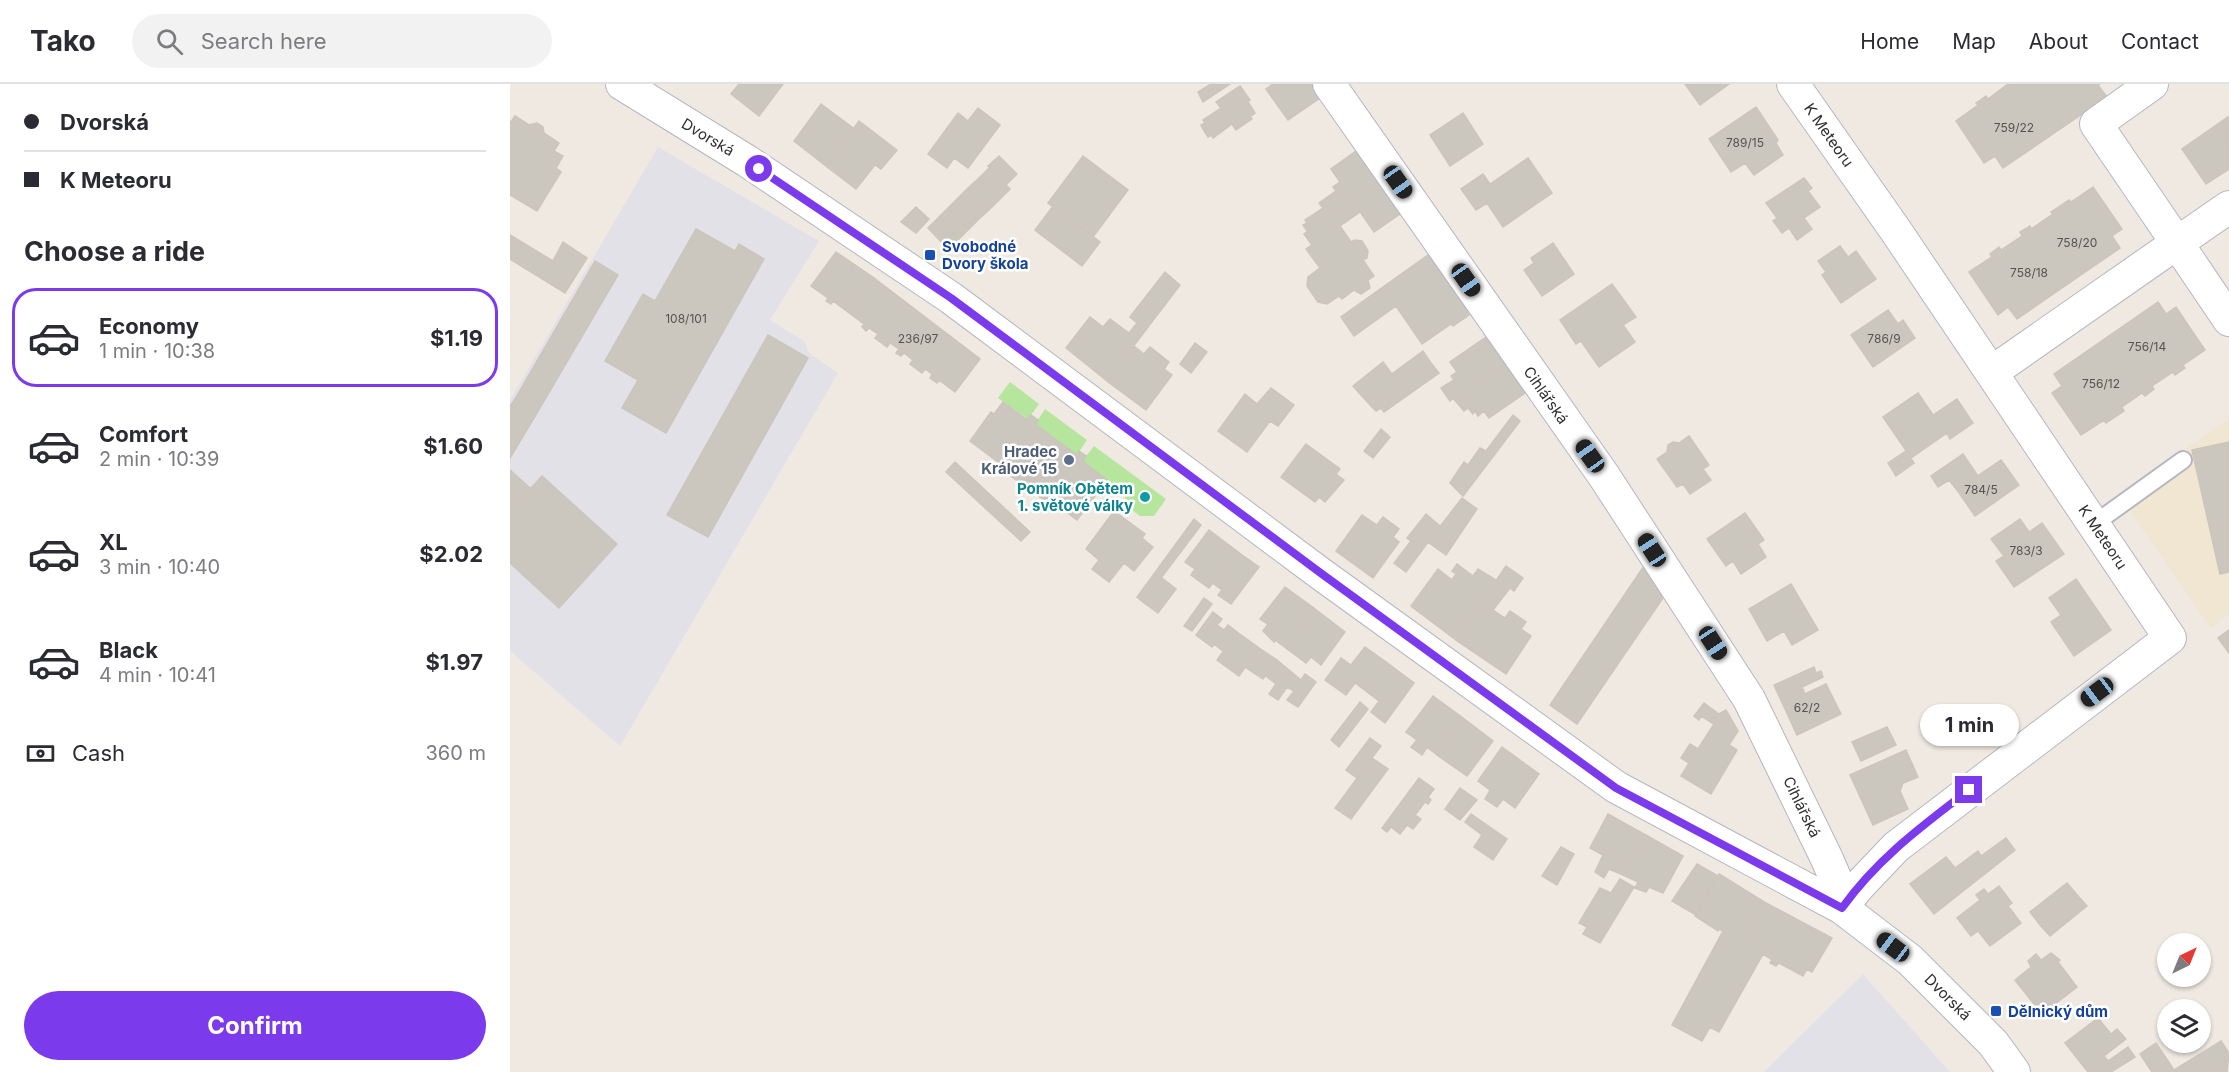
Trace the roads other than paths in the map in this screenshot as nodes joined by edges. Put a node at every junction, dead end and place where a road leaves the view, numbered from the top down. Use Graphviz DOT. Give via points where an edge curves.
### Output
graph roads {
  1 [pos="622,84"];
  2 [pos="1329,84"];
  3 [pos="1793,84"];
  4 [pos="2152,84"];
  5 [pos="2229,207"];
  6 [pos="2177,243"];
  7 [pos="2229,320"];
  8 [pos="1992,372"];
  9 [pos="2183,460"];
  10 [pos="2094,524"];
  11 [pos="1842,908"];
  12 [pos="2014,1072"];
  1 -- 11 [label="street, Dvorská" via="747,161 951,298 1616,788"];
  2 -- 11 [label="street, Cihlářská" via="1604,476 1749,699 1827,859"];
  3 -- 8 [label="street, K Meteoru"];
  4 -- 6 [label="street" via="2096,124"];
  5 -- 6 [label="street"];
  6 -- 7 [label="street"];
  6 -- 8 [label="street"];
  8 -- 10 [label="street, K Meteoru"];
  9 -- 10 [label="lane"];
  10 -- 11 [label="street, K Meteoru" via="2170,638 1896,847"];
  11 -- 12 [label="street, Dvorská" via="1910,960 1994,1043"];
}
